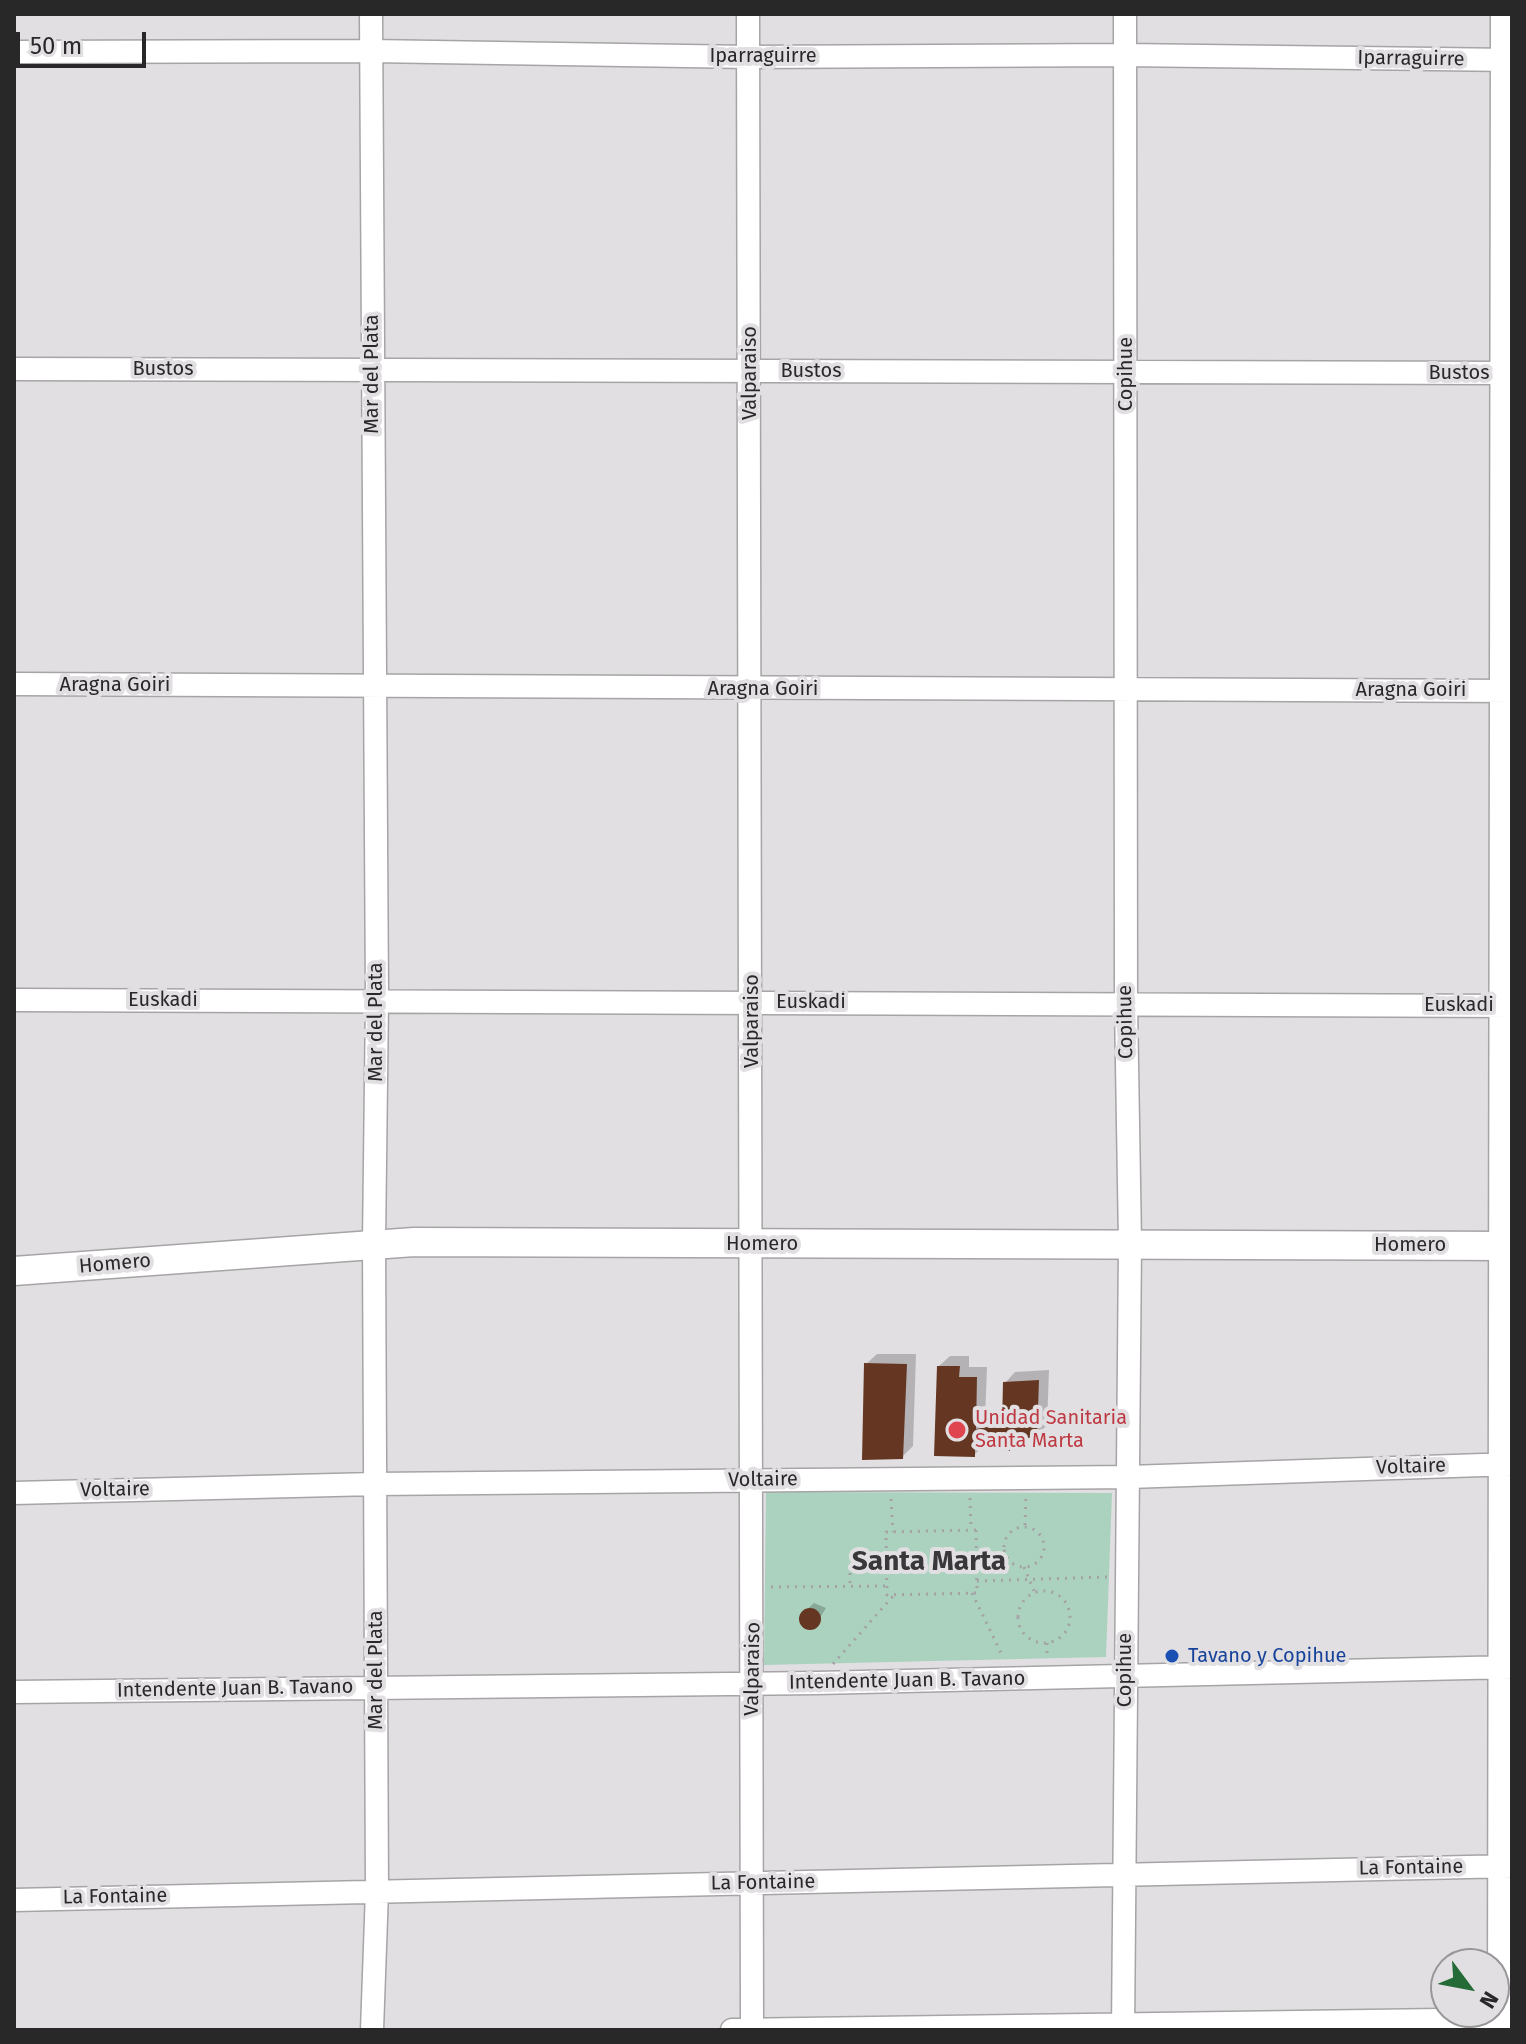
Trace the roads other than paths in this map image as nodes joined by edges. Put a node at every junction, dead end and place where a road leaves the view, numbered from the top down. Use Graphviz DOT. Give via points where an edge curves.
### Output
graph roads {
  1 [pos="371,14"];
  2 [pos="748,14"];
  3 [pos="1125,14"];
  4 [pos="1502,14"];
  5 [pos="371,51"];
  6 [pos="14,52"];
  7 [pos="1125,55"];
  8 [pos="749,57"];
  9 [pos="1507,60"];
  10 [pos="14,369"];
  11 [pos="372,370"];
  12 [pos="750,371"];
  13 [pos="1126,372"];
  14 [pos="1507,374"];
  15 [pos="14,684"];
  16 [pos="375,686"];
  17 [pos="1128,688"];
  18 [pos="750,690"];
  19 [pos="1506,691"];
  20 [pos="377,999"];
  21 [pos="14,1000"];
  22 [pos="752,1002"];
  23 [pos="1126,1004"];
  24 [pos="1506,1006"];
  25 [pos="374,1243"];
  26 [pos="1130,1243"];
  27 [pos="752,1245"];
  28 [pos="1507,1246"];
  29 [pos="14,1271"];
  30 [pos="1507,1464"];
  31 [pos="1129,1477"];
  32 [pos="752,1480"];
  33 [pos="374,1484"];
  34 [pos="14,1493"];
  35 [pos="1506,1667"];
  36 [pos="1125,1677"];
  37 [pos="753,1682"];
  38 [pos="376,1688"];
  39 [pos="14,1692"];
  40 [pos="1505,1866"];
  41 [pos="1125,1875"];
  42 [pos="751,1883"];
  43 [pos="377,1891"];
  44 [pos="14,1900"];
  45 [pos="1505,1948"];
  46 [pos="1430,2021"];
  47 [pos="1124,2028"];
  48 [pos="742,2029"];
  49 [pos="372,2030"];
  1 -- 5 [label="street, Mar del Plata"];
  2 -- 8 [label="street, Valparaiso"];
  3 -- 7 [label="street, Copihue"];
  4 -- 9 [label="street"];
  5 -- 6 [label="street, Iparraguirre"];
  5 -- 8 [label="street, Iparraguirre"];
  5 -- 11 [label="street, Mar del Plata"];
  7 -- 8 [label="street, Iparraguirre"];
  7 -- 9 [label="street, Iparraguirre"];
  7 -- 13 [label="street, Copihue"];
  8 -- 12 [label="street, Valparaiso"];
  9 -- 14 [label="street"];
  10 -- 11 [label="street, Bustos"];
  11 -- 12 [label="street, Bustos"];
  11 -- 16 [label="street, Mar del Plata"];
  12 -- 13 [label="street, Bustos"];
  12 -- 18 [label="street, Valparaiso"];
  13 -- 14 [label="street, Bustos"];
  13 -- 17 [label="street, Copihue"];
  14 -- 19 [label="street"];
  15 -- 16 [label="street, Aragna Goiri"];
  16 -- 18 [label="street, Aragna Goiri"];
  16 -- 20 [label="street, Mar del Plata"];
  17 -- 18 [label="street, Aragna Goiri"];
  17 -- 19 [label="street, Aragna Goiri"];
  17 -- 23 [label="street, Copihue"];
  18 -- 22 [label="street, Valparaiso"];
  19 -- 24 [label="street"];
  20 -- 21 [label="street, Euskadi"];
  20 -- 22 [label="street, Euskadi"];
  20 -- 25 [label="street, Mar del Plata"];
  22 -- 23 [label="street, Euskadi"];
  22 -- 27 [label="street, Valparaiso"];
  23 -- 24 [label="street, Euskadi"];
  23 -- 26 [label="street, Copihue"];
  24 -- 28 [label="street"];
  25 -- 27 [label="main road, Homero"];
  25 -- 29 [label="main road, Homero"];
  25 -- 33 [label="street, Mar del Plata"];
  26 -- 27 [label="main road, Homero"];
  26 -- 28 [label="main road, Homero"];
  26 -- 31 [label="street, Copihue"];
  27 -- 32 [label="street, Valparaiso"];
  28 -- 30 [label="street"];
  30 -- 31 [label="street, Voltaire"];
  30 -- 35 [label="street"];
  31 -- 32 [label="street, Voltaire"];
  31 -- 36 [label="street, Copihue"];
  32 -- 33 [label="street, Voltaire"];
  32 -- 37 [label="street, Valparaiso"];
  33 -- 34 [label="street, Voltaire"];
  33 -- 38 [label="street, Mar del Plata"];
  35 -- 36 [label="street, Intendente Juan B. Tavano"];
  35 -- 40 [label="street"];
  36 -- 37 [label="street, Intendente Juan B. Tavano"];
  36 -- 41 [label="street, Copihue"];
  37 -- 38 [label="street, Intendente Juan B. Tavano"];
  37 -- 42 [label="street, Valparaiso"];
  38 -- 39 [label="street, Intendente Juan B. Tavano"];
  38 -- 43 [label="street, Mar del Plata"];
  40 -- 41 [label="street, La Fontaine"];
  40 -- 45 [label="street"];
  41 -- 42 [label="street, La Fontaine"];
  41 -- 47 [label="street, Copihue"];
  42 -- 43 [label="street, La Fontaine"];
  42 -- 48 [label="street, Valparaiso"];
  43 -- 44 [label="street, La Fontaine"];
  43 -- 49 [label="street, Mar del Plata"];
  46 -- 47 [label="street"];
  47 -- 48 [label="street"];
}
